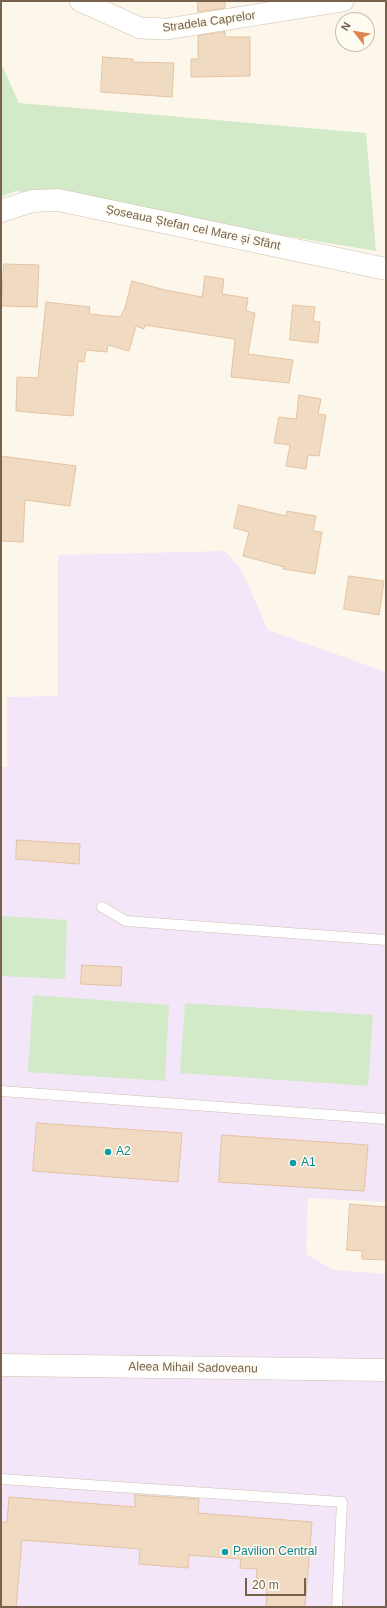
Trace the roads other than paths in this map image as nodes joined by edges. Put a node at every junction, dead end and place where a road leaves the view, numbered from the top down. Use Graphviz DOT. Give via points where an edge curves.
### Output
graph roads {
  1 [pos="80,1"];
  2 [pos="343,1"];
  3 [pos="1,211"];
  4 [pos="386,269"];
  5 [pos="102,907"];
  6 [pos="386,940"];
  7 [pos="1,1090"];
  8 [pos="386,1119"];
  9 [pos="1,1365"];
  10 [pos="386,1370"];
  11 [pos="1,1479"];
  12 [pos="337,1607"];
  1 -- 2 [label="street, Stradela Caprelor" via="140,28 166,29"];
  3 -- 4 [label="street, Șoseaua Ștefan cel Mare și Sfânt" via="32,202 58,200"];
  5 -- 6 [label="lane" via="126,921"];
  7 -- 8 [label="lane"];
  9 -- 10 [label="street, Aleea Mihail Sadoveanu"];
  11 -- 12 [label="lane" via="342,1502"];
}
